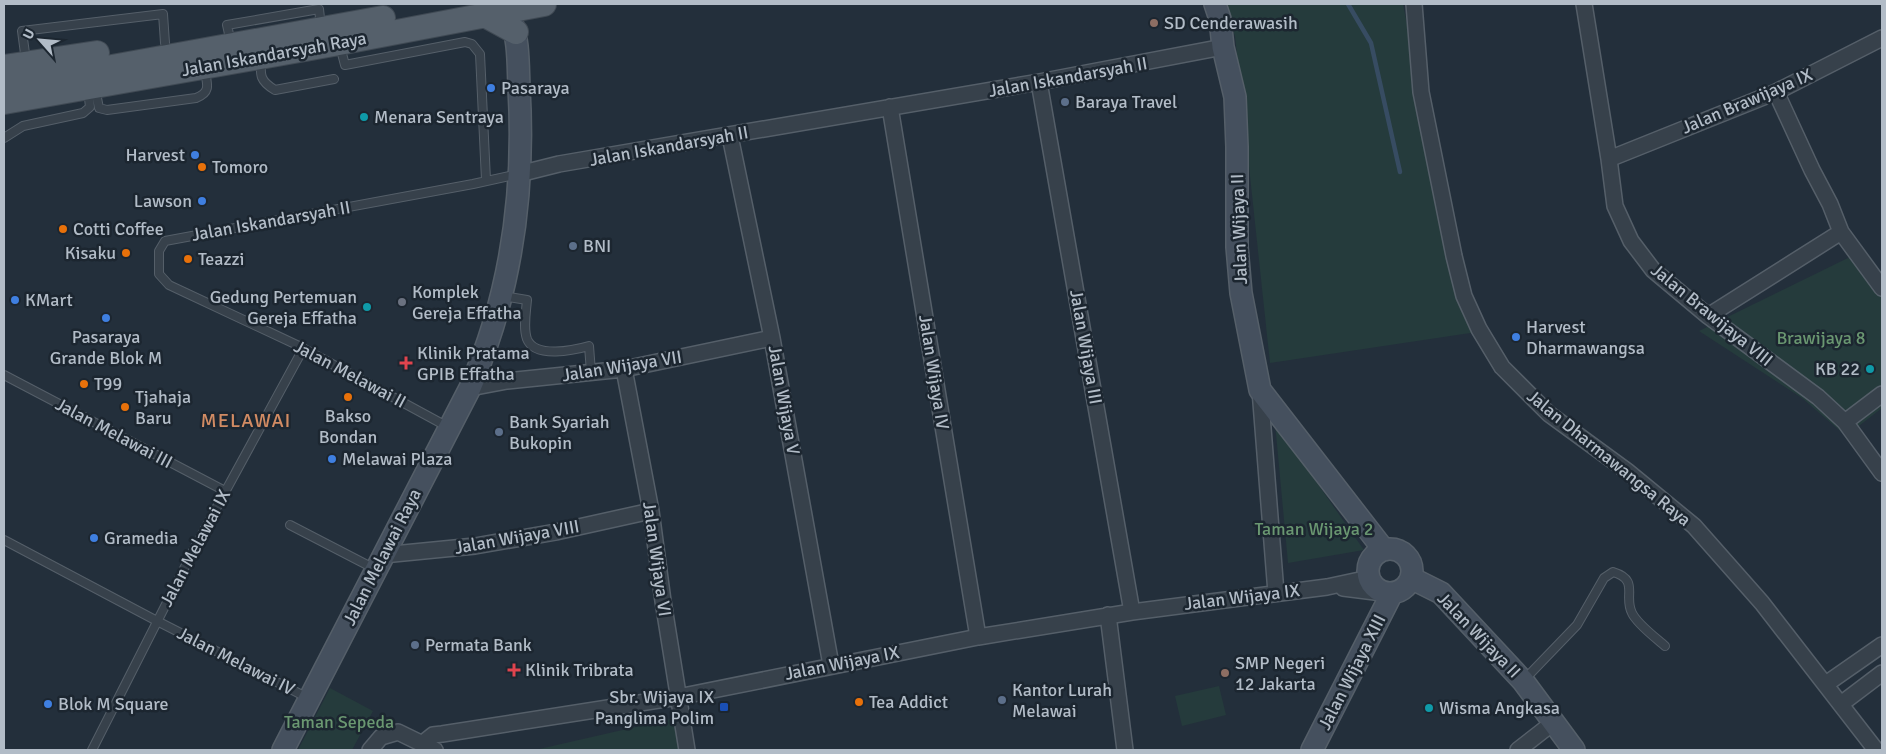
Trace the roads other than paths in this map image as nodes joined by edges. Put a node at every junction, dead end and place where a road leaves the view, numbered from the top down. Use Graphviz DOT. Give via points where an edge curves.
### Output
graph roads {
  1 [pos="380,4"];
  2 [pos="544,4"];
  3 [pos="1203,4"];
  4 [pos="1215,4"];
  5 [pos="1414,4"];
  6 [pos="1584,4"];
  7 [pos="499,7"];
  8 [pos="516,32"];
  9 [pos="1882,38"];
  10 [pos="165,43"];
  11 [pos="341,53"];
  12 [pos="1223,54"];
  13 [pos="261,56"];
  14 [pos="27,63"];
  15 [pos="4,67"];
  16 [pos="334,79"];
  17 [pos="1039,82"];
  18 [pos="4,86"];
  19 [pos="91,88"];
  20 [pos="1776,92"];
  21 [pos="4,102"];
  22 [pos="890,107"];
  23 [pos="730,136"];
  24 [pos="4,138"];
  25 [pos="1609,159"];
  26 [pos="519,174"];
  27 [pos="486,180"];
  28 [pos="1841,232"];
  29 [pos="169,285"];
  30 [pos="1882,288"];
  31 [pos="501,296"];
  32 [pos="1708,316"];
  33 [pos="772,338"];
  34 [pos="303,349"];
  35 [pos="624,369"];
  36 [pos="591,372"];
  37 [pos="4,375"];
  38 [pos="470,388"];
  39 [pos="1260,390"];
  40 [pos="1882,394"];
  41 [pos="1845,422"];
  42 [pos="448,427"];
  43 [pos="1882,473"];
  44 [pos="225,491"];
  45 [pos="651,511"];
  46 [pos="290,524"];
  47 [pos="4,540"];
  48 [pos="1384,550"];
  49 [pos="379,562"];
  50 [pos="1411,578"];
  51 [pos="1327,587"];
  52 [pos="1381,588"];
  53 [pos="1276,592"];
  54 [pos="1132,612"];
  55 [pos="1108,616"];
  56 [pos="156,621"];
  57 [pos="978,637"];
  58 [pos="1882,644"];
  59 [pos="1665,646"];
  60 [pos="831,665"];
  61 [pos="1882,673"];
  62 [pos="1523,681"];
  63 [pos="1826,684"];
  64 [pos="678,697"];
  65 [pos="309,698"];
  66 [pos="1841,704"];
  67 [pos="1554,722"];
  68 [pos="429,747"];
  69 [pos="92,750"];
  70 [pos="283,750"];
  71 [pos="370,750"];
  72 [pos="687,750"];
  73 [pos="1125,750"];
  74 [pos="1312,750"];
  75 [pos="1518,750"];
  76 [pos="1574,750"];
  77 [pos="1876,750"];
  1 -- 10 [label="main road, Jalan Iskandarsyah Raya" via="320,18"];
  2 -- 7 [label="main road, Jalan Iskandarsyah Raya"];
  3 -- 12 [label="street, Jalan Wijaya II"];
  4 -- 12 [label="street, Jalan Wijaya II" via="1220,19"];
  5 -- 63 [label="street, Jalan Dharmawangsa Raya" via="1422,92 1454,256 1464,296 1479,329 1502,366 1549,414 1694,526"];
  6 -- 25 [label="street, Jalan Brawijaya VIII"];
  7 -- 8 [label="main road"];
  7 -- 11 [label="main road, Jalan Iskandarsyah Raya"];
  7 -- 18 [label="main road"];
  8 -- 26 [label="street, Jalan Melawai Raya" via="521,122"];
  9 -- 20 [label="street, Jalan Brawijaya IX"];
  10 -- 14 [label="main road, Jalan Iskandarsyah Raya"];
  10 -- 14 [label="lane" via="163,14 22,31"];
  11 -- 13 [label="main road, Jalan Iskandarsyah Raya"];
  11 -- 27 [label="lane" via="345,65 465,42 472,44 480,54"];
  12 -- 17 [label="street, Jalan Iskandarsyah II"];
  12 -- 39 [label="street, Jalan Wijaya II" via="1236,106 1237,247 1241,293"];
  13 -- 16 [label="lane" via="260,74 264,84 276,90"];
  13 -- 19 [label="main road, Jalan Iskandarsyah Raya"];
  14 -- 15 [label="main road, Jalan Iskandarsyah Raya"];
  17 -- 22 [label="street, Jalan Iskandarsyah II"];
  17 -- 54 [label="street, Jalan Wijaya III"];
  19 -- 21 [label="main road, Jalan Iskandarsyah Raya"];
  19 -- 24 [label="lane" via="90,107 83,113 23,126"];
  20 -- 25 [label="street, Jalan Brawijaya IX"];
  20 -- 28 [label="street"];
  22 -- 23 [label="street, Jalan Iskandarsyah II"];
  22 -- 57 [label="street, Jalan Wijaya IV"];
  23 -- 26 [label="street, Jalan Iskandarsyah II" via="559,164"];
  23 -- 33 [label="street, Jalan Wijaya V"];
  25 -- 32 [label="street, Jalan Brawijaya VIII" via="1614,206 1631,242 1653,270"];
  26 -- 27 [label="lane, Jalan Iskandarsyah II"];
  26 -- 31 [label="street, Jalan Melawai Raya" via="510,258"];
  27 -- 29 [label="lane, Jalan Iskandarsyah II" via="165,241 159,251 159,274"];
  28 -- 30 [label="street"];
  28 -- 32 [label="street"];
  29 -- 34 [label="lane, Jalan Melawai II"];
  31 -- 36 [label="lane" via="527,300 525,330 532,346 548,352 589,346"];
  31 -- 38 [label="street, Jalan Melawai Raya" via="484,355"];
  32 -- 41 [label="street, Jalan Brawijaya VIII" via="1811,392"];
  33 -- 35 [label="street, Jalan Wijaya VII"];
  33 -- 60 [label="street, Jalan Wijaya V"];
  34 -- 42 [label="lane, Jalan Melawai II"];
  34 -- 44 [label="lane, Jalan Melawai IX"];
  35 -- 36 [label="street, Jalan Wijaya VII"];
  35 -- 45 [label="street, Jalan Wijaya VI"];
  36 -- 38 [label="street, Jalan Wijaya VII"];
  37 -- 44 [label="lane, Jalan Melawai III"];
  38 -- 42 [label="street, Jalan Melawai Raya"];
  39 -- 48 [label="street, Jalan Wijaya II"];
  39 -- 53 [label="street, Jalan Wijaya II"];
  40 -- 41 [label="street"];
  41 -- 43 [label="street, Jalan Brawijaya VIII"];
  42 -- 49 [label="street, Jalan Melawai Raya"];
  44 -- 56 [label="lane, Jalan Melawai IX"];
  45 -- 49 [label="street, Jalan Wijaya VIII" via="556,532"];
  45 -- 64 [label="street, Jalan Wijaya VI"];
  46 -- 49 [label="lane"];
  47 -- 56 [label="lane, Jalan Melawai IV"];
  48 -- 50 [label="street" via="1397,550 1407,557 1412,568"];
  48 -- 52 [label="street" via="1370,560 1368,569"];
  49 -- 65 [label="street, Jalan Melawai Raya"];
  50 -- 52 [label="street" via="1404,588"];
  50 -- 62 [label="street, Jalan Wijaya II" via="1441,593"];
  51 -- 52 [label="street, Jalan Wijaya IX"];
  51 -- 52 [label="street, Jalan Wijaya IX"];
  51 -- 53 [label="street, Jalan Wijaya IX"];
  52 -- 74 [label="street, Jalan Wijaya XIII"];
  53 -- 54 [label="street, Jalan Wijaya IX"];
  54 -- 55 [label="street, Jalan Wijaya IX"];
  55 -- 57 [label="street, Jalan Wijaya IX"];
  55 -- 73 [label="street"];
  56 -- 65 [label="lane, Jalan Melawai IV"];
  56 -- 69 [label="lane, Jalan Melawai IX"];
  57 -- 60 [label="street, Jalan Wijaya IX"];
  58 -- 63 [label="street"];
  59 -- 62 [label="lane" via="1632,615 1628,582 1623,575 1613,572 1604,578 1577,625"];
  60 -- 64 [label="street, Jalan Wijaya IX"];
  61 -- 66 [label="street"];
  62 -- 67 [label="street, Jalan Wijaya II"];
  63 -- 66 [label="street, Jalan Dharmawangsa Raya"];
  64 -- 68 [label="street, Jalan Wijaya IX" via="442,734 433,736"];
  64 -- 72 [label="street, Jalan Wijaya VI"];
  65 -- 70 [label="street, Jalan Melawai Raya"];
  66 -- 77 [label="street, Jalan Dharmawangsa Raya"];
  67 -- 75 [label="street"];
  67 -- 76 [label="street, Jalan Wijaya II"];
  68 -- 71 [label="street, Jalan Wijaya IX" via="398,732 381,738"];
}
